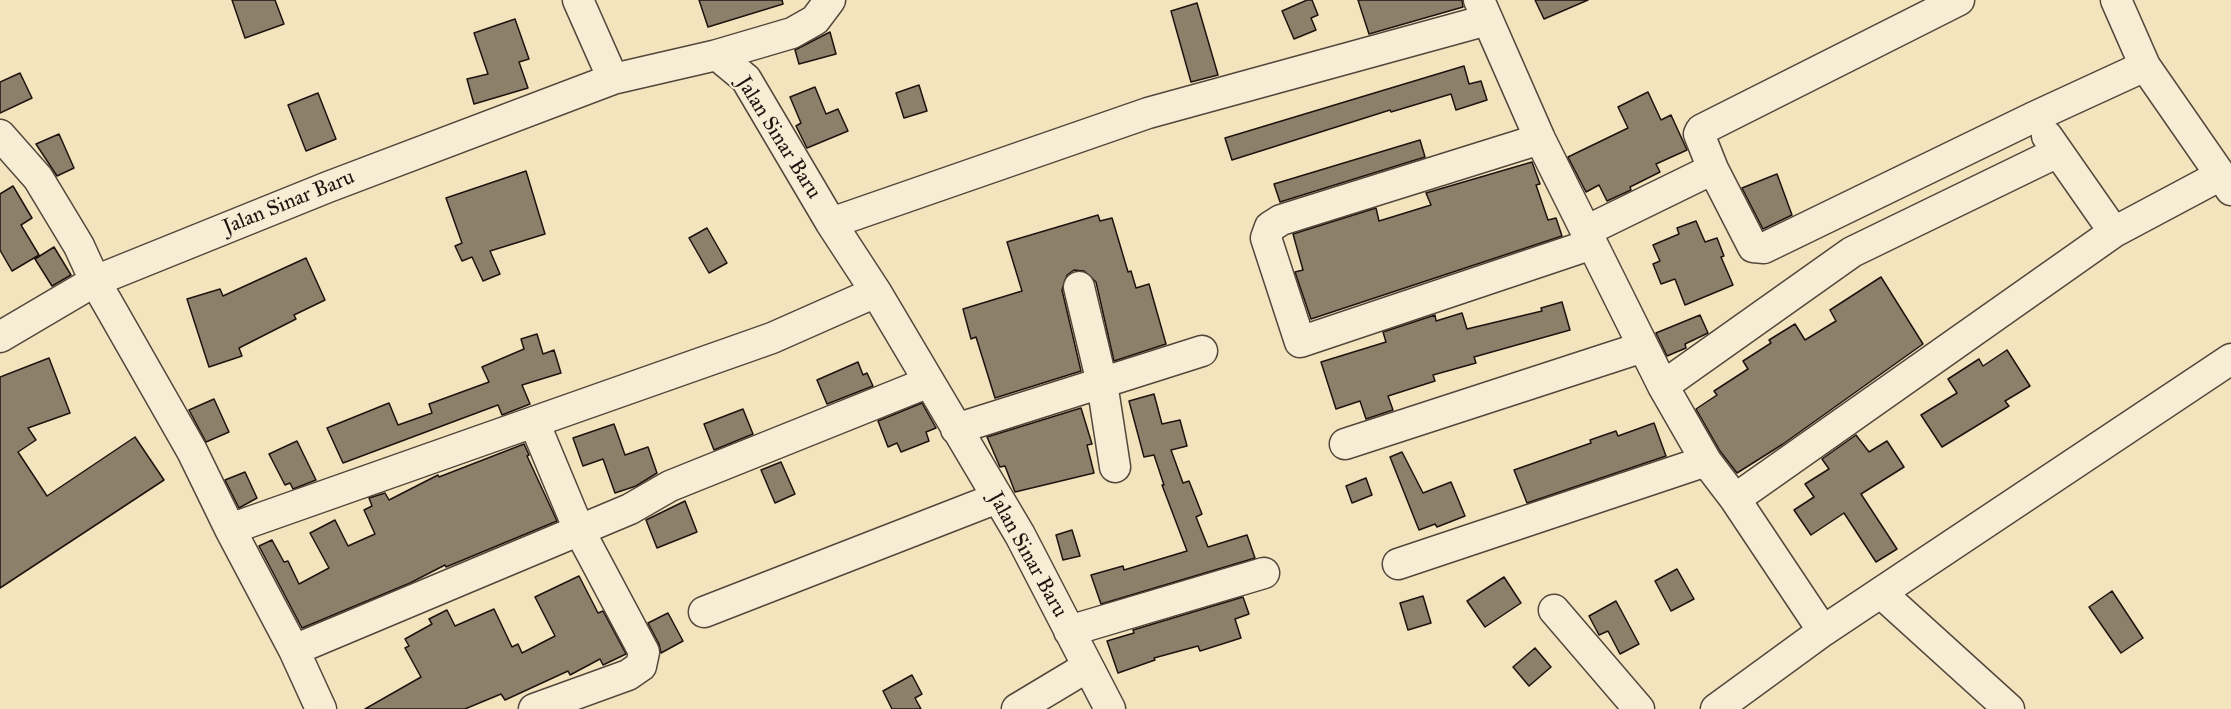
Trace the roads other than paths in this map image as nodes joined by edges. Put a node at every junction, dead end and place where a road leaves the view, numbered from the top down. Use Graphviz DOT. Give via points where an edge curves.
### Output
graph roads {
  1 [pos="578,0"];
  2 [pos="830,0"];
  3 [pos="1959,0"];
  4 [pos="2115,0"];
  5 [pos="1483,10"];
  6 [pos="717,55"];
  7 [pos="2145,66"];
  8 [pos="613,79"];
  9 [pos="2034,117"];
  10 [pos="0,135"];
  11 [pos="1540,139"];
  12 [pos="2058,152"];
  13 [pos="1713,169"];
  14 [pos="2226,183"];
  15 [pos="831,223"];
  16 [pos="2114,232"];
  17 [pos="1589,238"];
  18 [pos="95,281"];
  19 [pos="1079,287"];
  20 [pos="876,292"];
  21 [pos="0,337"];
  22 [pos="1643,347"];
  23 [pos="1202,351"];
  24 [pos="2231,359"];
  25 [pos="929,382"];
  26 [pos="1102,383"];
  27 [pos="1663,386"];
  28 [pos="534,422"];
  29 [pos="956,429"];
  30 [pos="1345,444"];
  31 [pos="1706,461"];
  32 [pos="1115,467"];
  33 [pos="997,498"];
  34 [pos="1736,499"];
  35 [pos="230,529"];
  36 [pos="579,530"];
  37 [pos="1398,564"];
  38 [pos="1264,573"];
  39 [pos="1881,593"];
  40 [pos="1554,610"];
  41 [pos="704,612"];
  42 [pos="1069,631"];
  43 [pos="1823,631"];
  44 [pos="294,650"];
  45 [pos="1087,667"];
  46 [pos="321,709"];
  47 [pos="534,709"];
  48 [pos="1017,709"];
  49 [pos="1110,709"];
  50 [pos="1639,709"];
  51 [pos="1716,709"];
  52 [pos="2009,709"];
  1 -- 8 [label="street"];
  2 -- 6 [label="street" via="815,20 792,33"];
  3 -- 13 [label="street" via="1701,130 1699,134"];
  4 -- 7 [label="street"];
  5 -- 11 [label="street"];
  5 -- 15 [label="street" via="1148,113"];
  6 -- 8 [label="street, Jalan Sinar Baru"];
  6 -- 15 [label="street, Jalan Sinar Baru" via="746,79"];
  7 -- 9 [label="street"];
  7 -- 14 [label="street"];
  8 -- 18 [label="street, Jalan Sinar Baru"];
  9 -- 12 [label="street"];
  9 -- 13 [label="street" via="1758,250"];
  10 -- 18 [label="street" via="38,178"];
  11 -- 17 [label="street"];
  11 -- 17 [label="street" via="1281,220 1270,227 1266,238 1300,342"];
  12 -- 16 [label="street"];
  12 -- 27 [label="street" via="1852,252"];
  13 -- 17 [label="street"];
  14 -- 16 [label="street"];
  15 -- 20 [label="street, Jalan Sinar Baru"];
  16 -- 34 [label="street"];
  17 -- 22 [label="street"];
  18 -- 21 [label="street, Jalan Sinar Baru"];
  18 -- 35 [label="street" via="192,451"];
  19 -- 26 [label="street"];
  20 -- 25 [label="street, Jalan Sinar Baru"];
  20 -- 28 [label="street" via="772,338"];
  22 -- 27 [label="street"];
  22 -- 30 [label="street"];
  23 -- 26 [label="street"];
  24 -- 39 [label="street"];
  25 -- 29 [label="street, Jalan Sinar Baru"];
  25 -- 36 [label="street" via="670,486 630,509"];
  26 -- 29 [label="street"];
  26 -- 32 [label="street"];
  27 -- 31 [label="street"];
  28 -- 35 [label="street"];
  28 -- 36 [label="street"];
  29 -- 33 [label="street, Jalan Sinar Baru"];
  31 -- 34 [label="street"];
  31 -- 37 [label="street"];
  33 -- 41 [label="street"];
  33 -- 42 [label="street, Jalan Sinar Baru"];
  34 -- 43 [label="street"];
  35 -- 44 [label="street"];
  36 -- 44 [label="street"];
  36 -- 47 [label="street" via="644,652 641,666 628,675"];
  38 -- 42 [label="street"];
  39 -- 43 [label="street"];
  39 -- 52 [label="street"];
  40 -- 50 [label="street"];
  42 -- 45 [label="street, Jalan Sinar Baru"];
  43 -- 51 [label="street"];
  44 -- 46 [label="street"];
  45 -- 48 [label="street"];
  45 -- 49 [label="street, Jalan Sinar Baru"];
}
